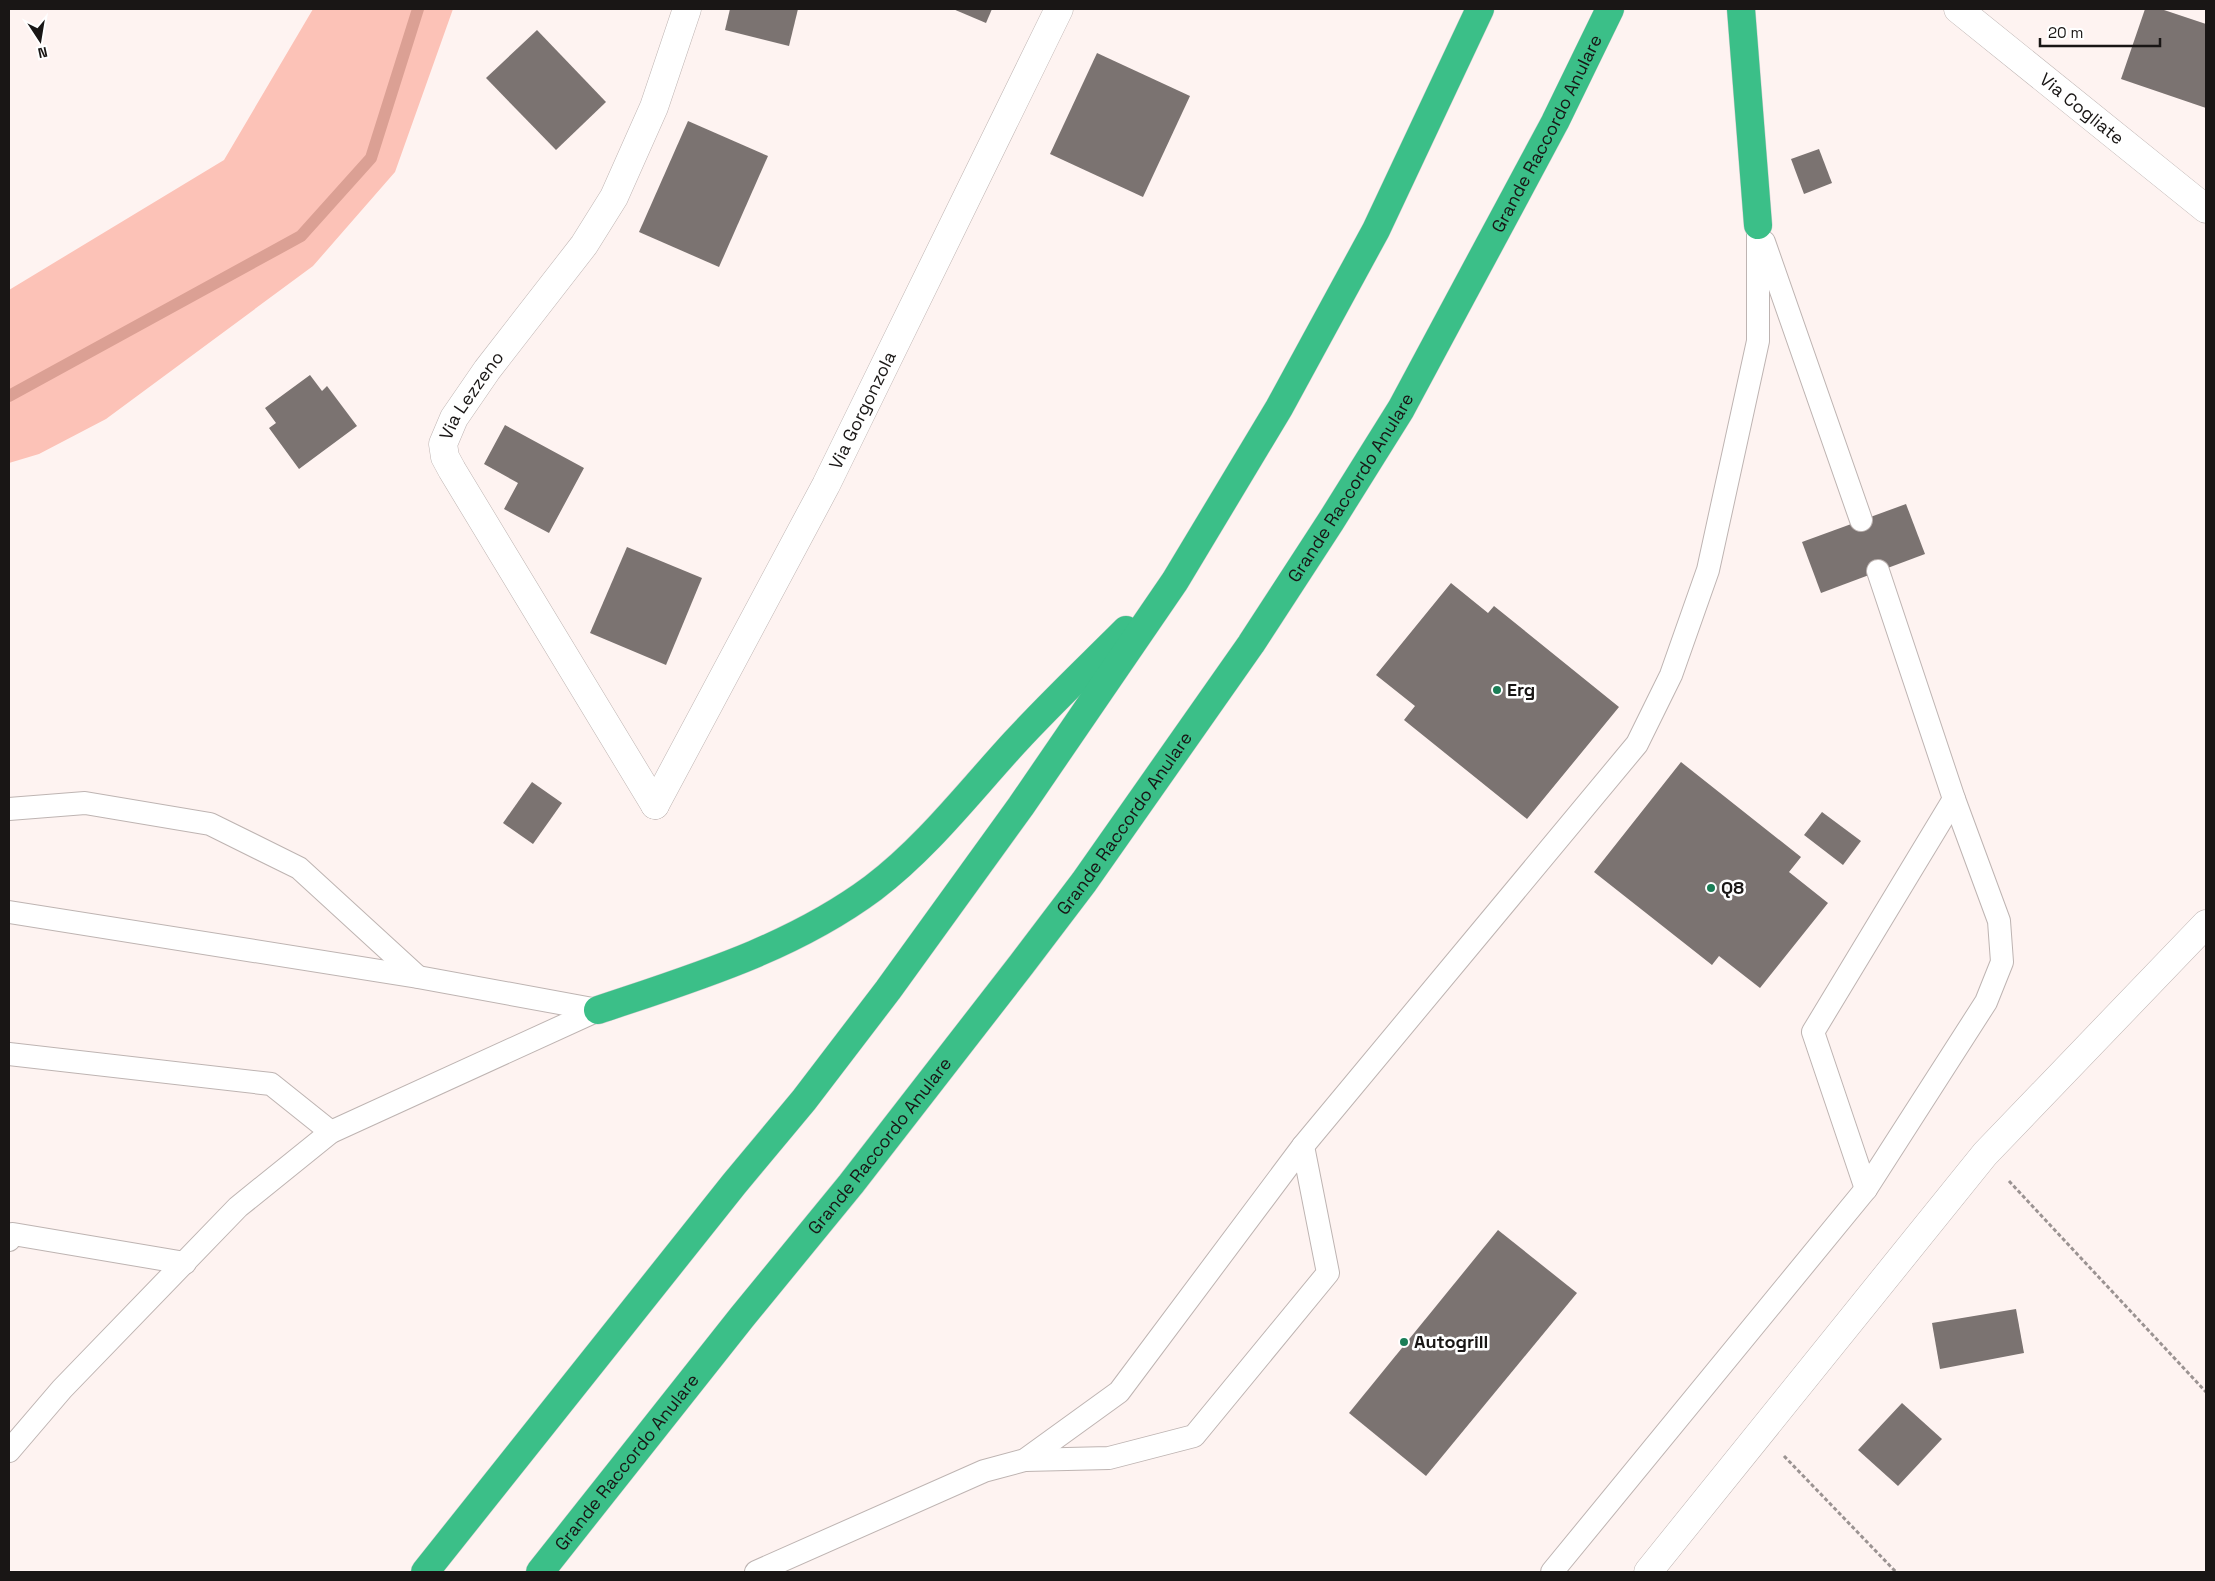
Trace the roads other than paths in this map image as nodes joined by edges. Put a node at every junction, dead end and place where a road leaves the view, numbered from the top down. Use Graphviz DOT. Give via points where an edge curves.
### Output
graph roads {
  1 [pos="687,9"];
  2 [pos="1059,9"];
  3 [pos="1480,9"];
  4 [pos="1610,9"];
  5 [pos="1742,9"];
  6 [pos="1958,9"];
  7 [pos="2206,209"];
  8 [pos="1758,225"];
  9 [pos="1861,520"];
  10 [pos="1878,571"];
  11 [pos="1175,580"];
  12 [pos="1954,799"];
  13 [pos="655,805"];
  14 [pos="9,809"];
  15 [pos="9,912"];
  16 [pos="2206,924"];
  17 [pos="418,977"];
  18 [pos="598,1010"];
  19 [pos="9,1054"];
  20 [pos="331,1132"];
  21 [pos="1303,1146"];
  22 [pos="1866,1189"];
  23 [pos="9,1240"];
  24 [pos="185,1263"];
  25 [pos="9,1452"];
  26 [pos="1025,1460"];
  27 [pos="425,1572"];
  28 [pos="540,1572"];
  29 [pos="756,1572"];
  30 [pos="1552,1572"];
  31 [pos="1648,1572"];
  1 -- 13 [label="street, Via Lezzeno" via="654,107 614,197 584,245 461,407 443,444 452,470"];
  2 -- 13 [label="street, Via Gorgonzola" via="826,485"];
  3 -- 11 [label="highway" via="1376,230 1278,408"];
  4 -- 28 [label="highway, Grande Raccordo Anulare" via="1546,138 1401,409 1251,644 1084,882 1009,980 851,1184"];
  5 -- 8 [label="highway"];
  6 -- 7 [label="street, Via Cogliate"];
  8 -- 9 [label="lane"];
  8 -- 21 [label="lane" via="1758,341 1708,570 1671,675 1637,744"];
  10 -- 12 [label="lane"];
  11 -- 18 [label="highway" via="1015,742 943,824 873,888 806,930 735,964"];
  11 -- 27 [label="highway" via="1020,806 888,990 804,1100"];
  12 -- 22 [label="lane" via="1999,921 2002,962 1986,1002"];
  12 -- 22 [label="lane" via="1813,1032"];
  14 -- 17 [label="lane" via="85,803 210,824 299,868"];
  15 -- 17 [label="lane"];
  16 -- 31 [label="street" via="1985,1154"];
  17 -- 18 [label="lane"];
  18 -- 20 [label="lane"];
  19 -- 20 [label="lane" via="271,1084"];
  20 -- 24 [label="lane" via="238,1208"];
  21 -- 26 [label="lane" via="1119,1392"];
  21 -- 26 [label="lane" via="1328,1273 1194,1436 1109,1458"];
  22 -- 30 [label="lane"];
  23 -- 24 [label="lane" via="14,1234"];
  24 -- 25 [label="lane" via="62,1389"];
  26 -- 29 [label="lane" via="984,1470"];
}
